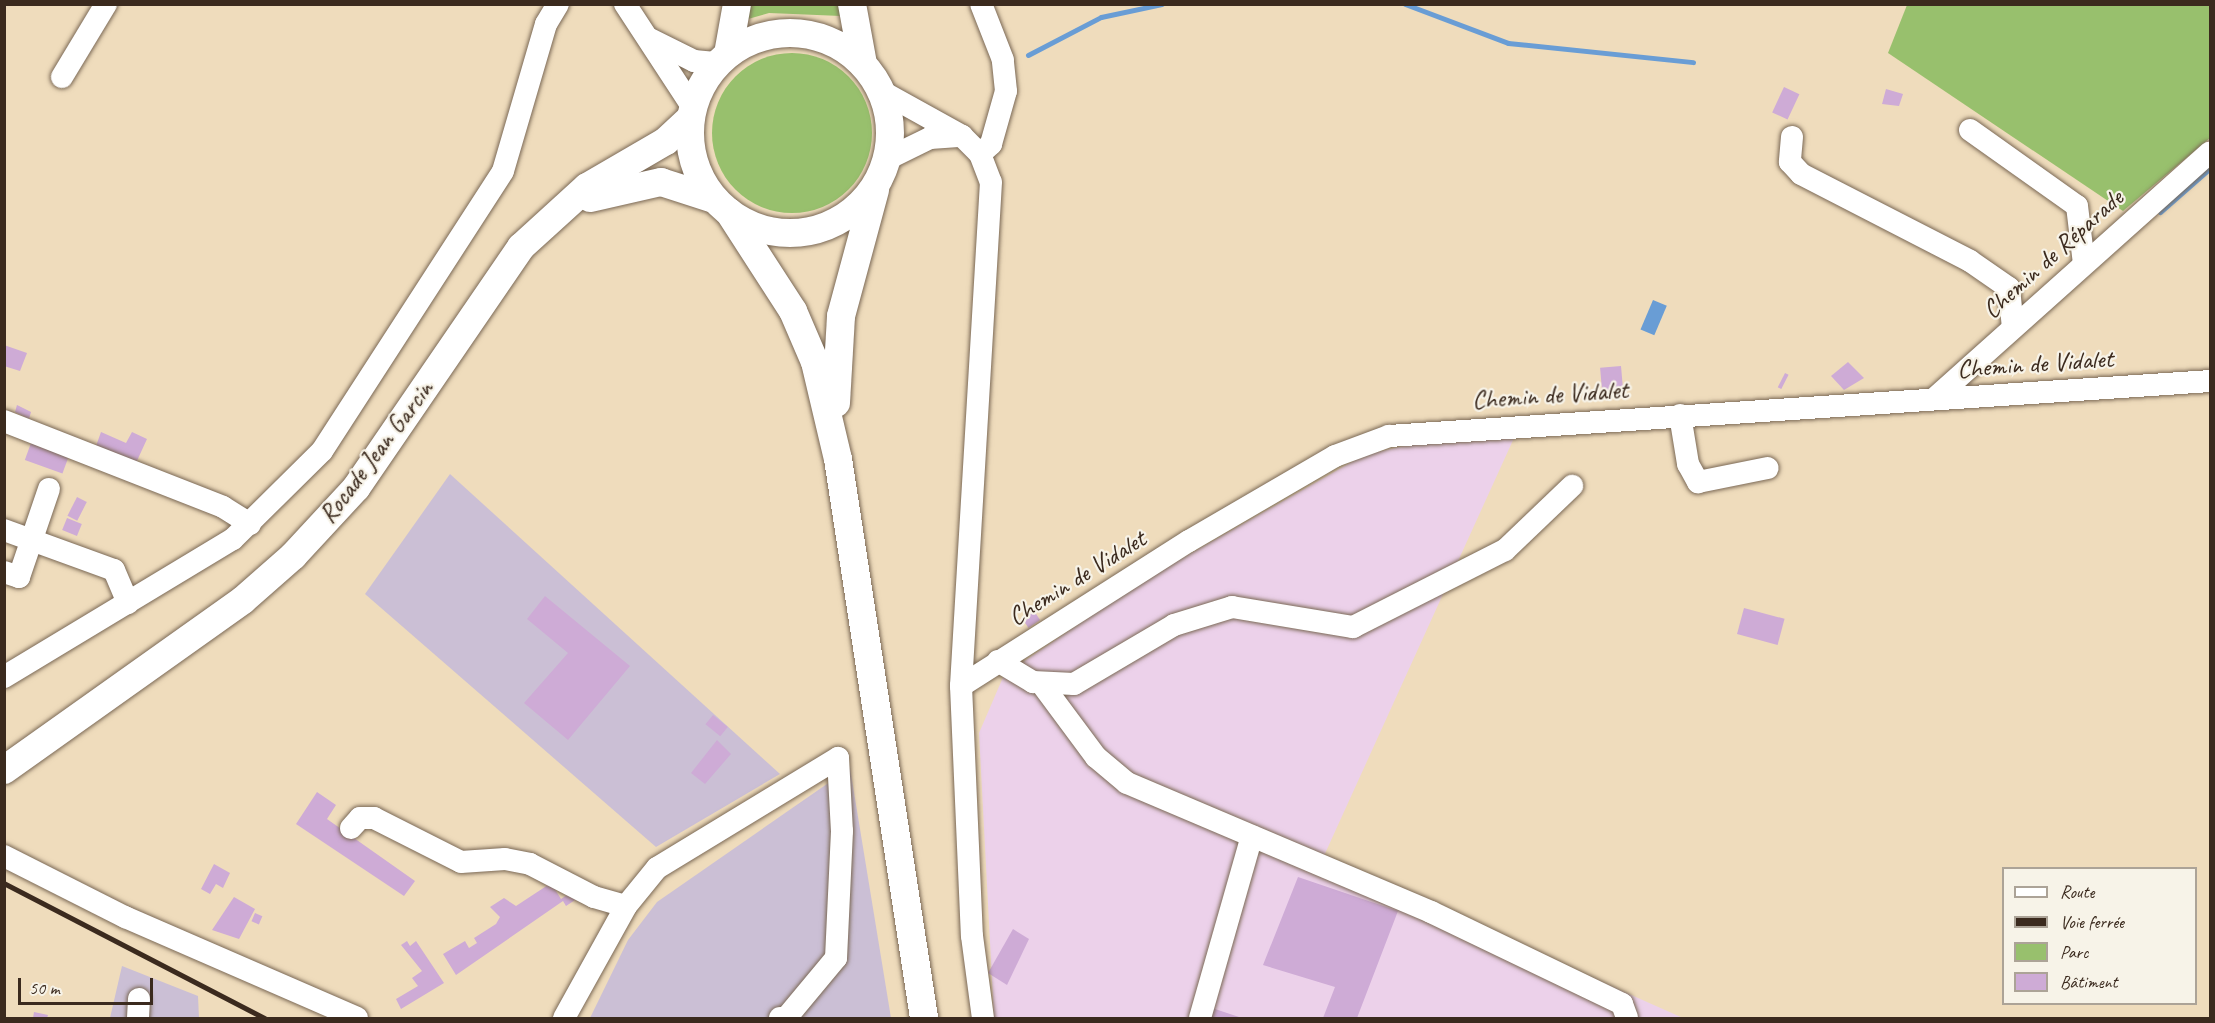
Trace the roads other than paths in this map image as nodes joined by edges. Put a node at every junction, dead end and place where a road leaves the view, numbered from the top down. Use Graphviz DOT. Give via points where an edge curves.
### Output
graph roads {
  1 [pos="106,4"];
  2 [pos="558,4"];
  3 [pos="625,4"];
  4 [pos="737,4"];
  5 [pos="852,4"];
  6 [pos="981,4"];
  7 [pos="646,36"];
  8 [pos="723,58"];
  9 [pos="863,64"];
  10 [pos="62,77"];
  11 [pos="881,91"];
  12 [pos="691,114"];
  13 [pos="1970,130"];
  14 [pos="962,136"];
  15 [pos="1792,137"];
  16 [pos="2211,152"];
  17 [pos="980,154"];
  18 [pos="882,172"];
  19 [pos="568,206"];
  20 [pos="722,206"];
  21 [pos="2085,264"];
  22 [pos="2013,328"];
  23 [pos="2211,381"];
  24 [pos="1934,399"];
  25 [pos="1680,415"];
  26 [pos="4,420"];
  27 [pos="838,459"];
  28 [pos="1768,468"];
  29 [pos="1572,486"];
  30 [pos="49,489"];
  31 [pos="250,524"];
  32 [pos="4,530"];
  33 [pos="33,540"];
  34 [pos="4,572"];
  35 [pos="128,603"];
  36 [pos="998,661"];
  37 [pos="4,677"];
  38 [pos="1041,683"];
  39 [pos="961,686"];
  40 [pos="4,771"];
  41 [pos="351,828"];
  42 [pos="1252,836"];
  43 [pos="4,856"];
  44 [pos="626,906"];
  45 [pos="357,1018"];
  46 [pos="564,1018"];
  47 [pos="780,1018"];
  48 [pos="924,1018"];
  49 [pos="985,1018"];
  50 [pos="1200,1018"];
  51 [pos="1627,1018"];
  1 -- 10 [label="street"];
  2 -- 31 [label="street" via="546,24 516,138 480,214 322,451"];
  3 -- 7 [label="street"];
  4 -- 8 [label="main road"];
  5 -- 9 [label="main road"];
  6 -- 17 [label="street" via="1003,60 1006,91 991,144"];
  7 -- 8 [label="street" via="694,61"];
  7 -- 12 [label="street"];
  8 -- 9 [label="main road" via="754,39 803,34 840,46"];
  8 -- 12 [label="main road"];
  9 -- 11 [label="main road"];
  11 -- 14 [label="street"];
  11 -- 18 [label="main road" via="889,113"];
  12 -- 19 [label="main road, Rocade Jean Garcin"];
  12 -- 20 [label="main road" via="693,162"];
  13 -- 21 [label="street" via="2077,206"];
  14 -- 17 [label="street"];
  14 -- 18 [label="street" via="930,138"];
  15 -- 22 [label="street" via="1790,162 1801,174 1970,261 2009,288"];
  16 -- 21 [label="street, Chemin de Réparade"];
  17 -- 39 [label="street" via="991,182 992,211"];
  18 -- 20 [label="main road" via="855,210 826,227 781,231 759,228"];
  18 -- 27 [label="main road" via="841,316 835,375"];
  19 -- 20 [label="main road, Rocade Jean Garcin" via="630,185 661,182"];
  19 -- 40 [label="main road, Rocade Jean Garcin" via="521,247 356,488 293,556 243,600"];
  20 -- 27 [label="main road" via="793,311 815,362"];
  21 -- 22 [label="street, Chemin de Réparade"];
  22 -- 24 [label="street, Chemin de Réparade"];
  23 -- 24 [label="street, Chemin de Vidalet"];
  24 -- 25 [label="street, Chemin de Vidalet"];
  25 -- 28 [label="street" via="1688,464 1698,482"];
  25 -- 36 [label="street, Chemin de Vidalet" via="1407,434 1357,445 1189,541"];
  26 -- 31 [label="street" via="223,507"];
  27 -- 48 [label="main road"];
  29 -- 38 [label="street" via="1504,550 1353,627 1300,621 1244,607 1220,609 1174,625 1074,684"];
  30 -- 33 [label="street"];
  31 -- 35 [label="street" via="208,556"];
  32 -- 33 [label="street"];
  33 -- 34 [label="street" via="19,577"];
  33 -- 35 [label="street" via="114,570"];
  35 -- 37 [label="street"];
  36 -- 38 [label="street"];
  36 -- 39 [label="street, Chemin de Vidalet"];
  38 -- 42 [label="street" via="1114,774"];
  39 -- 49 [label="street" via="972,936"];
  41 -- 44 [label="street" via="360,818 374,818 462,862 505,859 530,864 594,897"];
  42 -- 50 [label="street"];
  42 -- 51 [label="street" via="1431,912 1622,1004"];
  43 -- 45 [label="street" via="165,935"];
  44 -- 46 [label="street"];
  44 -- 47 [label="street" via="657,868 838,758 842,831 836,958 786,1018"];
}
